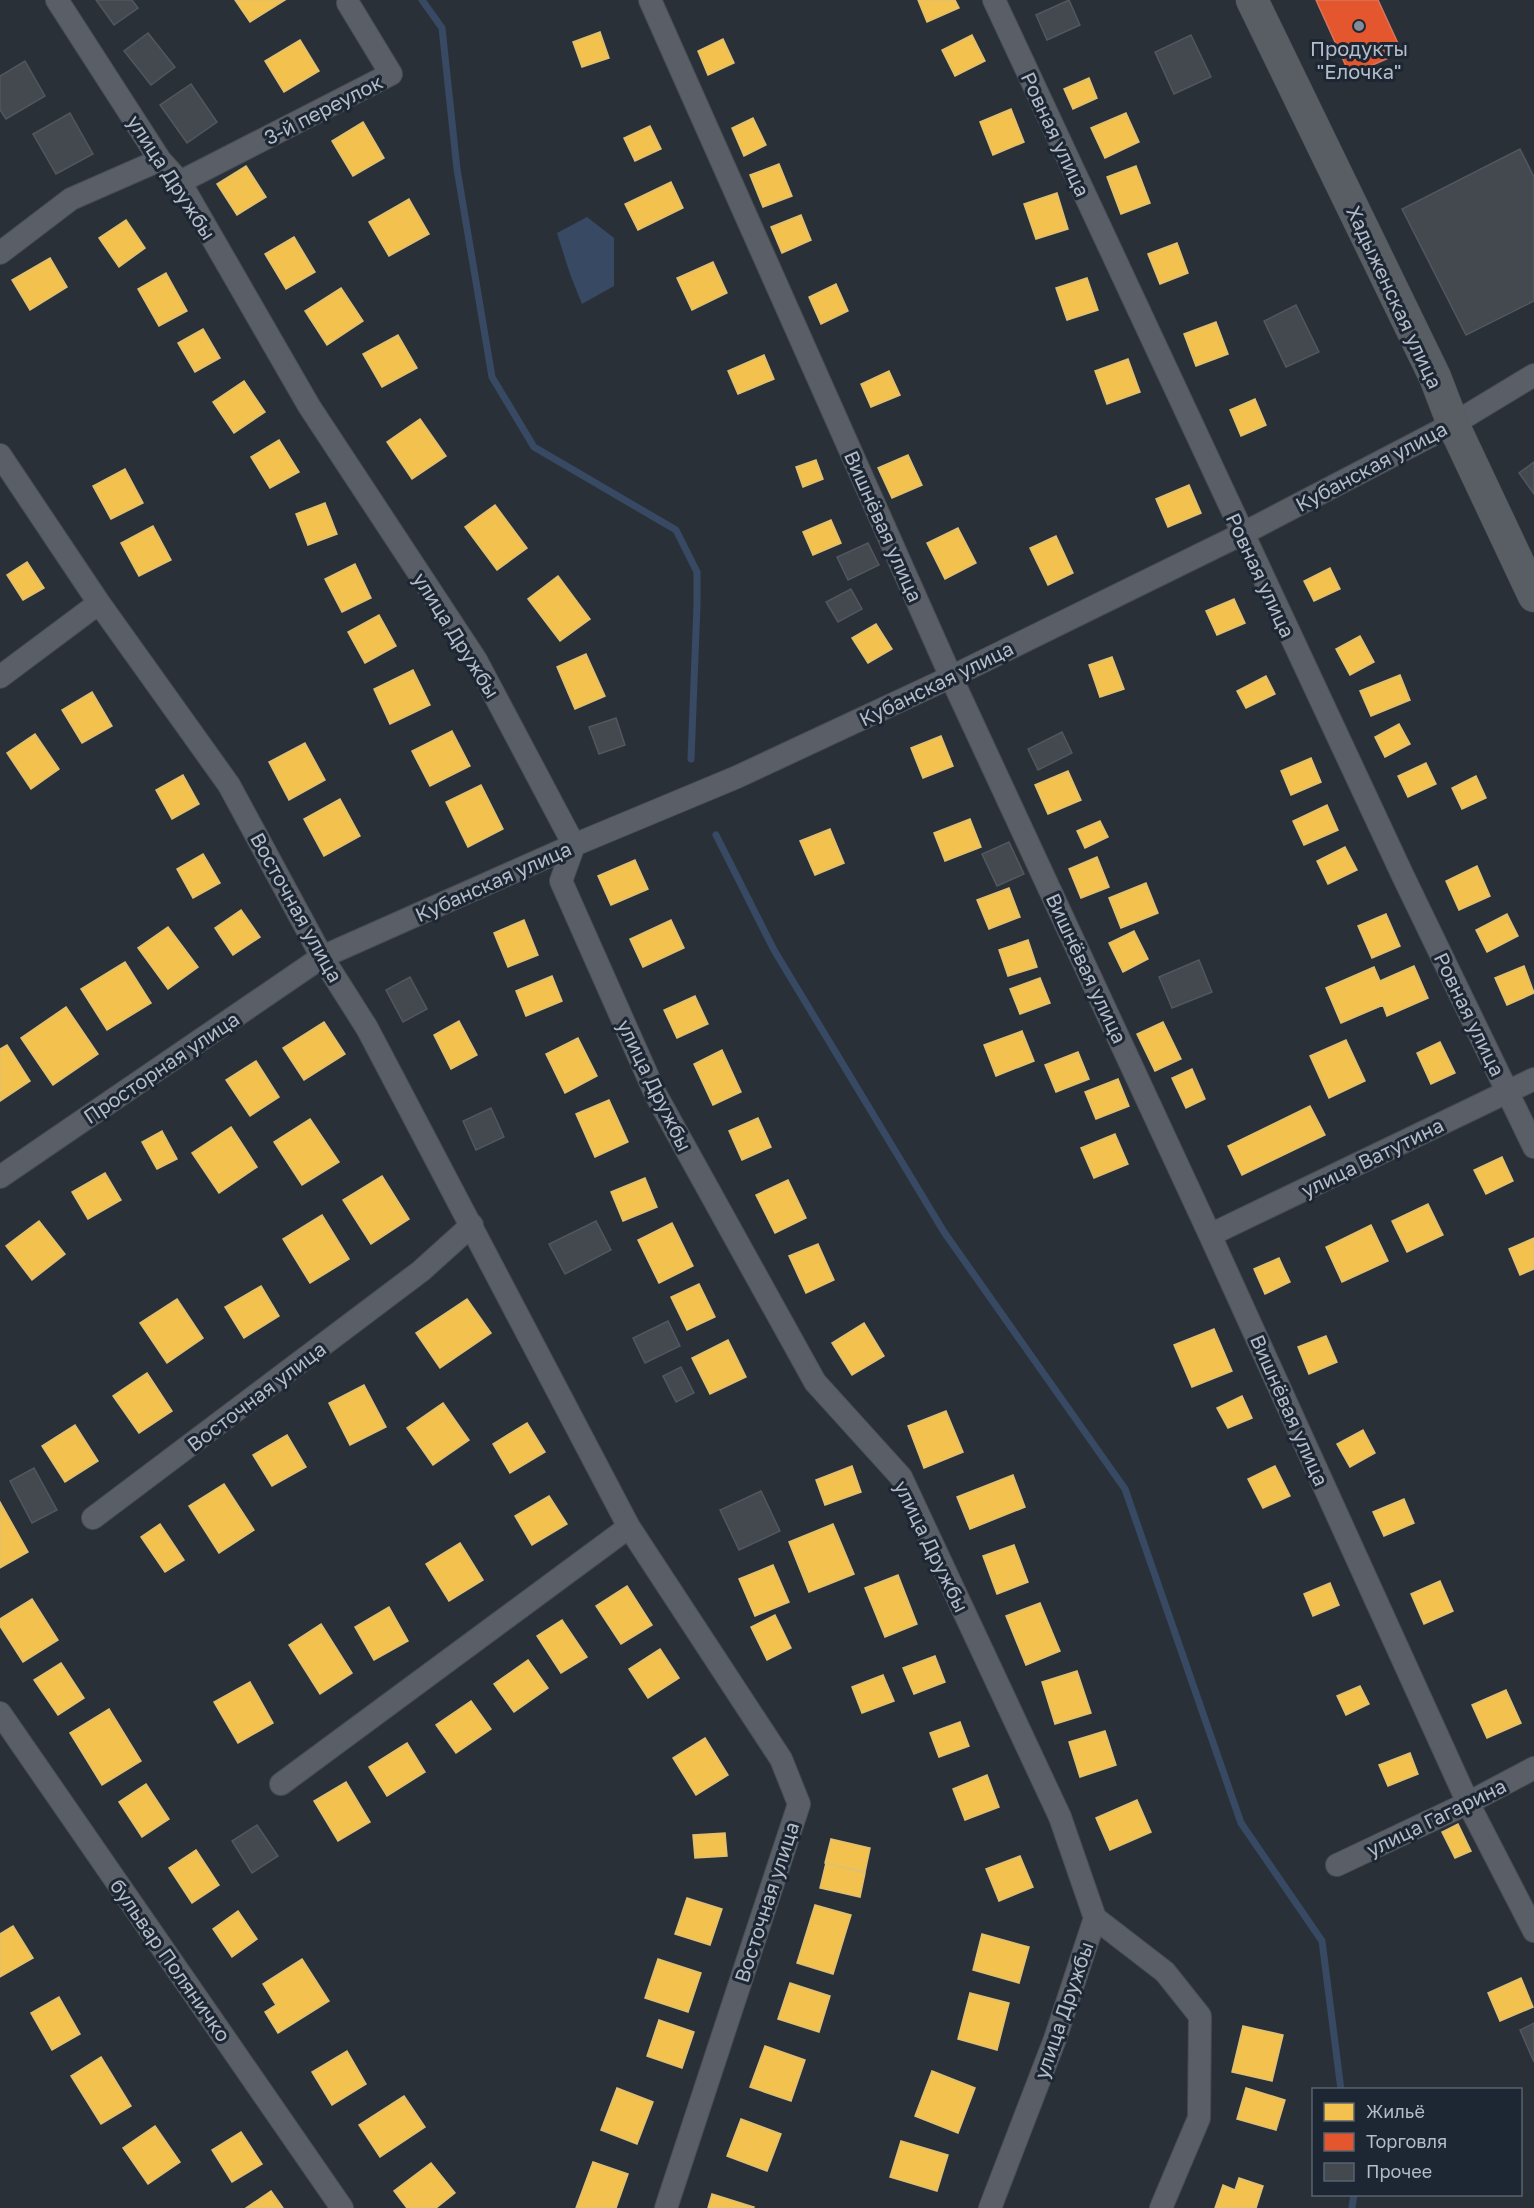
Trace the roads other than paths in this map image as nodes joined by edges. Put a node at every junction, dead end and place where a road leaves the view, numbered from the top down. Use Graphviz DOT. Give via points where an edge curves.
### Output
graph roads {
  1 [pos="57,0"];
  2 [pos="650,0"];
  3 [pos="994,0"];
  4 [pos="1252,0"];
  5 [pos="348,3"];
  6 [pos="160,159"];
  7 [pos="180,182"];
  8 [pos="0,253"];
  9 [pos="1534,375"];
  10 [pos="1453,424"];
  11 [pos="0,455"];
  12 [pos="1242,534"];
  13 [pos="1534,596"];
  14 [pos="99,603"];
  15 [pos="0,677"];
  16 [pos="951,677"];
  17 [pos="574,845"];
  18 [pos="322,957"];
  19 [pos="1534,1080"];
  20 [pos="1508,1092"];
  21 [pos="1534,1147"];
  22 [pos="0,1177"];
  23 [pos="472,1225"];
  24 [pos="1210,1235"];
  25 [pos="93,1518"];
  26 [pos="629,1527"];
  27 [pos="0,1713"];
  28 [pos="1534,1768"];
  29 [pos="281,1784"];
  30 [pos="1468,1803"];
  31 [pos="1337,1865"];
  32 [pos="1095,1918"];
  33 [pos="1534,1931"];
  34 [pos="342,2208"];
  35 [pos="666,2208"];
  36 [pos="990,2208"];
  37 [pos="1161,2208"];
  1 -- 6 [label="street, улица Дружбы"];
  2 -- 16 [label="street, Вишнёвая улица"];
  3 -- 12 [label="street, Ровная улица"];
  4 -- 10 [label="main road, Хадыженская улица" via="1435,377"];
  5 -- 7 [label="street, 3-й переулок" via="391,74"];
  6 -- 7 [label="street, улица Дружбы"];
  6 -- 8 [label="street" via="71,199"];
  7 -- 17 [label="street, улица Дружбы" via="309,406 476,660"];
  9 -- 10 [label="street, Кубанская улица"];
  10 -- 12 [label="street, Кубанская улица"];
  10 -- 13 [label="main road, Хадыженская улица"];
  11 -- 14 [label="street, Восточная улица"];
  12 -- 16 [label="street, Кубанская улица"];
  12 -- 20 [label="street, Ровная улица"];
  14 -- 15 [label="street"];
  14 -- 18 [label="street, Восточная улица" via="229,785"];
  16 -- 17 [label="street, Кубанская улица" via="737,777"];
  16 -- 24 [label="street, Вишнёвая улица"];
  17 -- 18 [label="street, Кубанская улица"];
  17 -- 32 [label="street, улица Дружбы" via="561,881 657,1095 815,1382 901,1477 1059,1817"];
  18 -- 22 [label="street, Просторная улица"];
  18 -- 23 [label="street, Восточная улица" via="367,1028"];
  19 -- 20 [label="street, улица Ватутина"];
  20 -- 21 [label="street, Ровная улица"];
  20 -- 24 [label="street, улица Ватутина"];
  23 -- 25 [label="street, Восточная улица" via="421,1271"];
  23 -- 26 [label="street, Восточная улица"];
  24 -- 30 [label="street, Вишнёвая улица"];
  26 -- 29 [label="street"];
  26 -- 35 [label="street, Восточная улица" via="781,1759 799,1804"];
  27 -- 34 [label="street, бульвар Поляничко"];
  28 -- 30 [label="street, улица Гагарина"];
  30 -- 31 [label="street, улица Гагарина"];
  30 -- 33 [label="street, Вишнёвая улица"];
  32 -- 36 [label="street, улица Дружбы" via="1055,2039"];
  32 -- 37 [label="street" via="1165,1972 1200,2016 1199,2118"];
}
